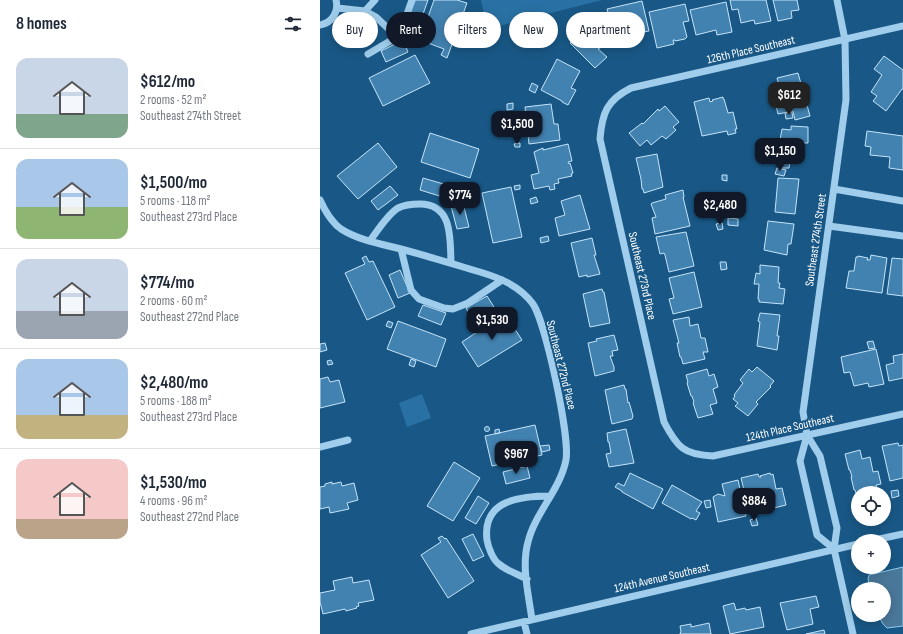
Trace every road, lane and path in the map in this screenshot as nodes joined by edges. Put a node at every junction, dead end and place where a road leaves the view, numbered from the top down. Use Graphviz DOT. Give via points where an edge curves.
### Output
graph roads {
  1 [pos="336,0"];
  2 [pos="375,0"];
  3 [pos="412,0"];
  4 [pos="837,0"];
  5 [pos="337,8"];
  6 [pos="365,11"];
  7 [pos="408,12"];
  8 [pos="320,26"];
  9 [pos="903,26"];
  10 [pos="386,27"];
  11 [pos="845,40"];
  12 [pos="386,43"];
  13 [pos="368,54"];
  14 [pos="610,104"];
  15 [pos="834,189"];
  16 [pos="320,200"];
  17 [pos="903,201"];
  18 [pos="829,226"];
  19 [pos="903,236"];
  20 [pos="370,240"];
  21 [pos="401,249"];
  22 [pos="451,263"];
  23 [pos="502,280"];
  24 [pos="903,414"];
  25 [pos="807,435"];
  26 [pos="348,440"];
  27 [pos="320,447"];
  28 [pos="682,449"];
  29 [pos="550,496"];
  30 [pos="903,534"];
  31 [pos="891,537"];
  32 [pos="851,545"];
  33 [pos="834,549"];
  34 [pos="527,579"];
  35 [pos="532,620"];
  36 [pos="524,622"];
  37 [pos="471,634"];
  38 [pos="527,634"];
  39 [pos="853,634"];
  1 -- 5 [label="street"];
  2 -- 6 [label="street"];
  3 -- 7 [label="street"];
  4 -- 11 [label="street, Southeast 274th Street"];
  5 -- 6 [label="street"];
  5 -- 8 [label="street" via="332,19"];
  6 -- 10 [label="street"];
  9 -- 11 [label="street, 126th Place Southeast"];
  11 -- 14 [label="street, 126th Place Southeast" via="631,88 619,94"];
  11 -- 15 [label="street, Southeast 274th Street" via="846,100"];
  12 -- 13 [label="street"];
  14 -- 28 [label="street, Southeast 273rd Place" via="602,121 600,139 664,422 672,438"];
  15 -- 17 [label="street"];
  15 -- 18 [label="street, Southeast 274th Street"];
  16 -- 20 [label="street, Southeast 272nd Place" via="325,212 340,228 357,237"];
  18 -- 19 [label="street"];
  18 -- 25 [label="street, Southeast 274th Street" via="803,412"];
  20 -- 21 [label="street, Southeast 272nd Place"];
  20 -- 22 [label="street" via="399,207 426,204 438,208 446,220 450,233"];
  21 -- 22 [label="street, Southeast 272nd Place"];
  21 -- 23 [label="street" via="411,290 419,299 444,308 453,309 468,303"];
  22 -- 23 [label="street, Southeast 272nd Place"];
  23 -- 29 [label="street, Southeast 272nd Place" via="516,287 533,304 545,334 565,432 566,459"];
  24 -- 25 [label="street, 124th Place Southeast"];
  25 -- 28 [label="street, 124th Place Southeast" via="713,456 699,455"];
  25 -- 33 [label="street, Southeast 274th Street" via="822,464 837,528"];
  25 -- 33 [label="street, Southeast 274th Street" via="800,461 817,535"];
  26 -- 27 [label="street"];
  29 -- 34 [label="street, Southeast 272nd Place" via="528,542 525,567"];
  29 -- 34 [label="street" via="529,496 510,500 498,507 486,528 488,542 499,564"];
  30 -- 31 [label="street"];
  32 -- 33 [label="street, 124th Avenue Southeast"];
  33 -- 35 [label="street, 124th Avenue Southeast"];
  33 -- 39 [label="street, Southeast 274th Street"];
  34 -- 35 [label="street, Southeast 272nd Place"];
  35 -- 36 [label="street, 124th Avenue Southeast"];
  36 -- 37 [label="street, 124th Avenue Southeast"];
  36 -- 38 [label="street"];
}
